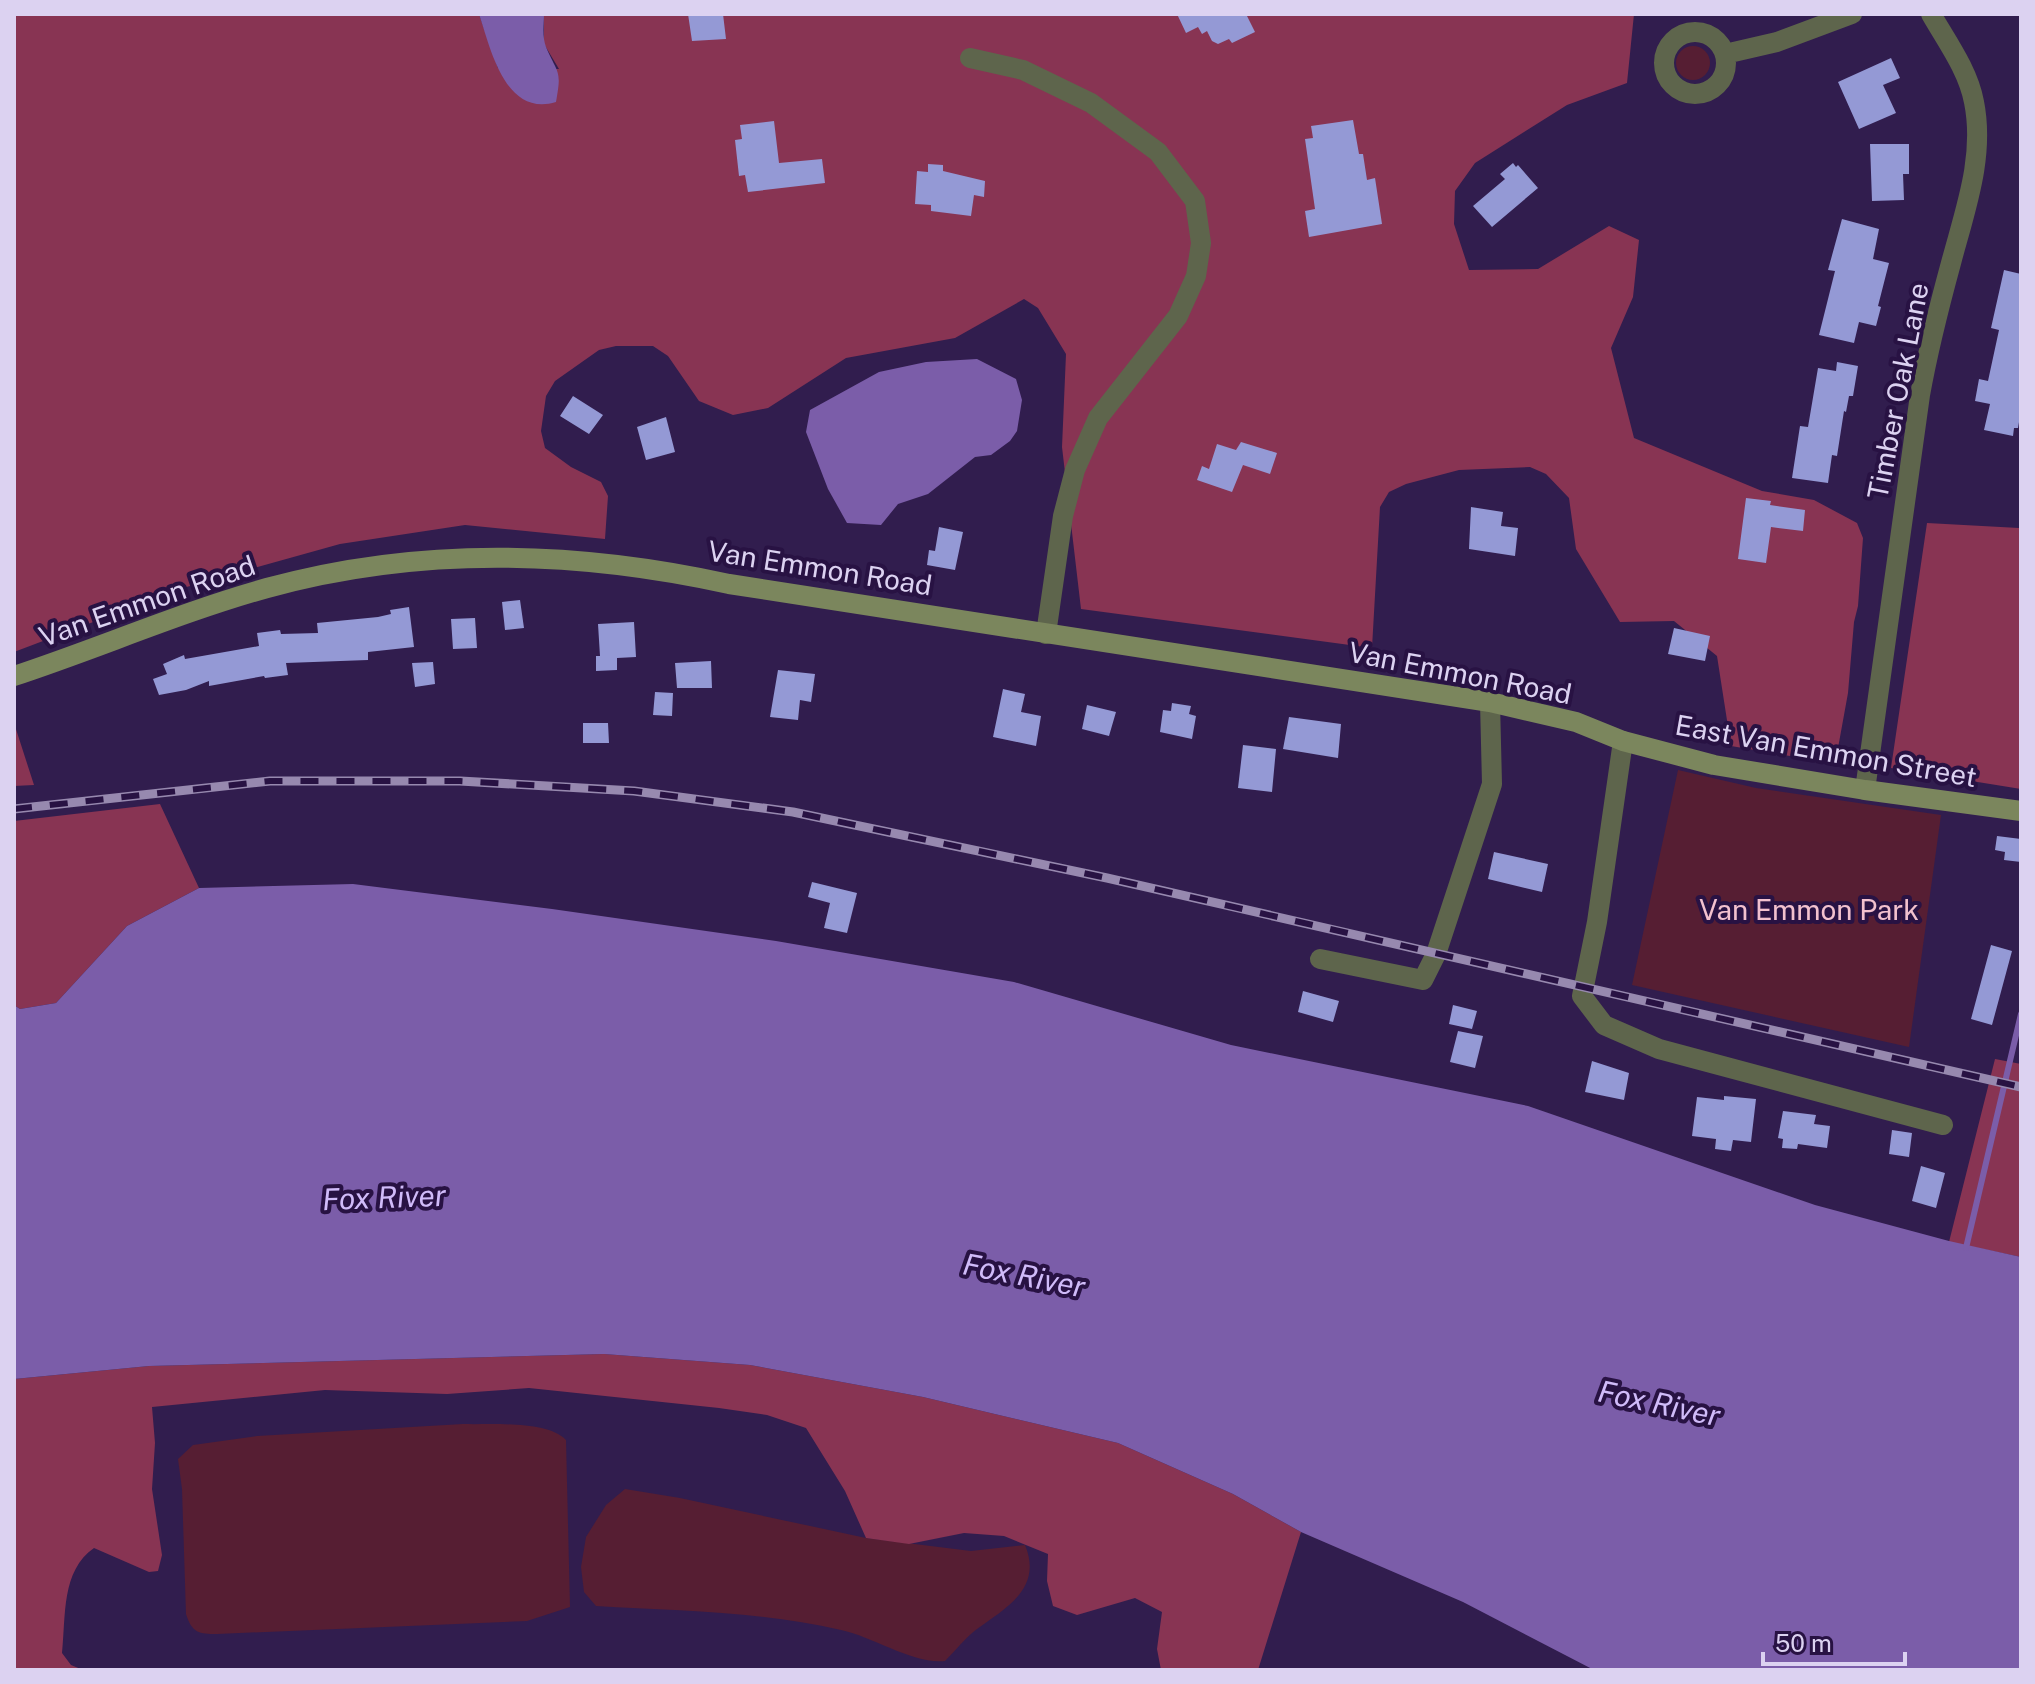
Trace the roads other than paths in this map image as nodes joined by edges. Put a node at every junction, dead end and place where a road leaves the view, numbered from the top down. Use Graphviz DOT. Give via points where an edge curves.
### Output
graph roads {
  1 [pos="1852,14"];
  2 [pos="1931,14"];
  3 [pos="1725,54"];
  4 [pos="970,58"];
  5 [pos="1046,634"];
  6 [pos="14,676"];
  7 [pos="1490,702"];
  8 [pos="1623,741"];
  9 [pos="1865,790"];
  10 [pos="2021,811"];
  11 [pos="1320,959"];
  12 [pos="1943,1125"];
  1 -- 3 [label="street" via="1777,42"];
  2 -- 9 [label="street, Timber Oak Lane" via="1965,73 1979,134 1975,173 1922,382"];
  4 -- 5 [label="street" via="1023,70 1091,103 1158,152 1195,201 1201,243 1196,276 1178,316 1098,418 1075,470"];
  5 -- 6 [label="street, Van Emmon Road" via="607,562 467,556 362,567 269,588"];
  5 -- 7 [label="street, Van Emmon Road"];
  7 -- 8 [label="street, Van Emmon Road" via="1576,722"];
  7 -- 11 [label="street" via="1492,784 1423,980"];
  8 -- 9 [label="street, East Van Emmon Street" via="1714,765"];
  8 -- 12 [label="street" via="1582,996 1604,1025 1659,1049"];
  9 -- 10 [label="street, East Van Emmon Street"];
}
